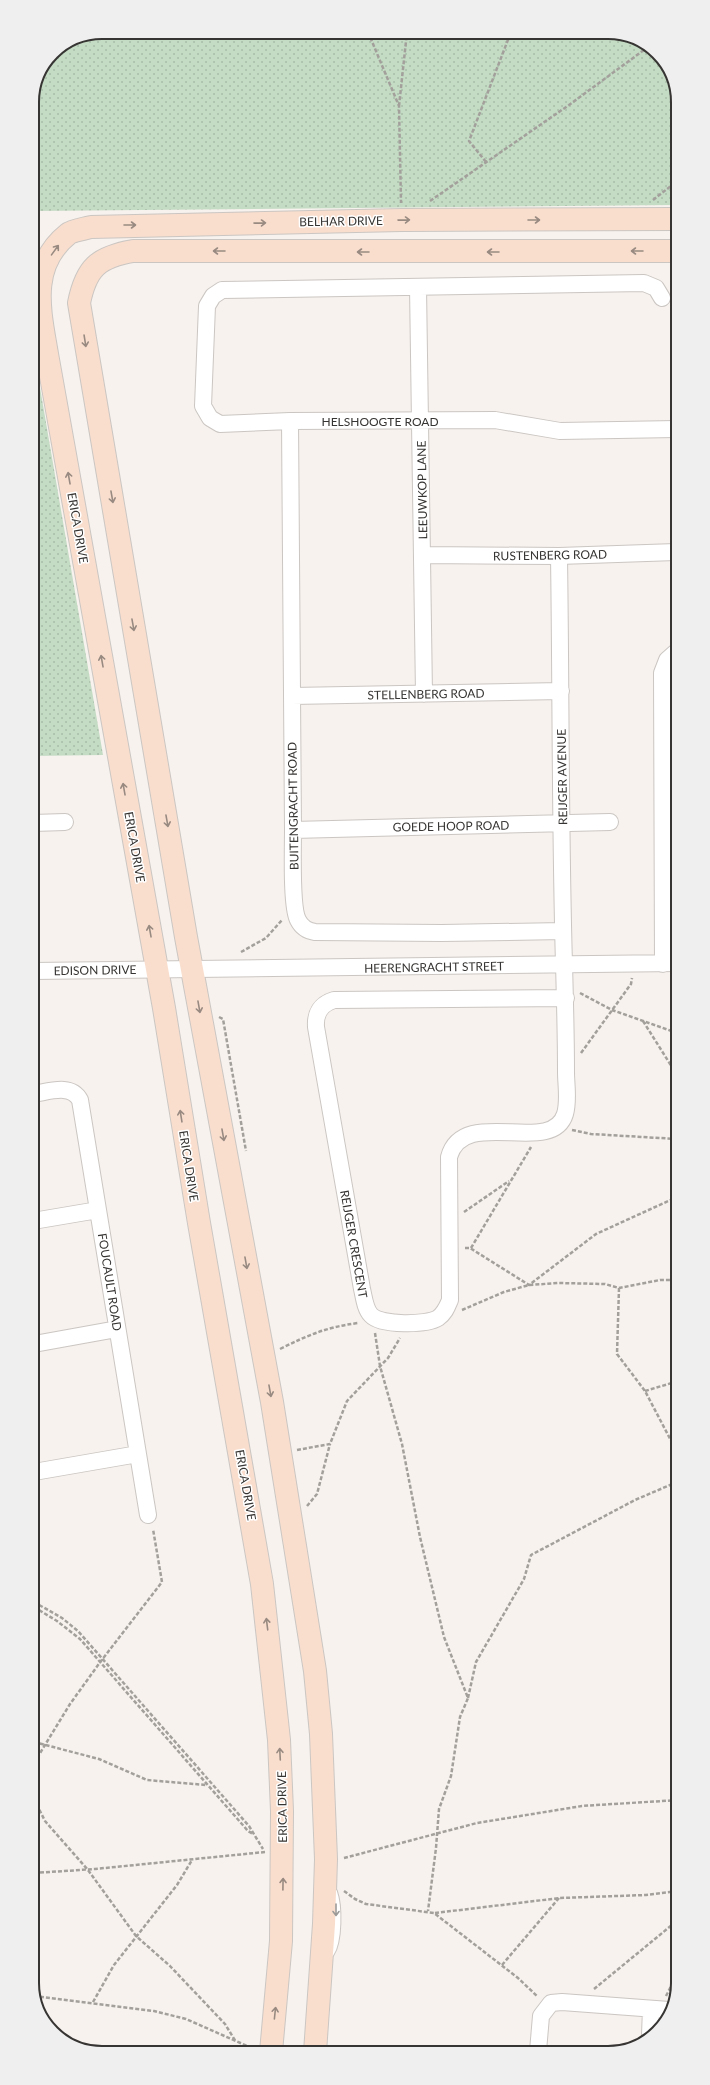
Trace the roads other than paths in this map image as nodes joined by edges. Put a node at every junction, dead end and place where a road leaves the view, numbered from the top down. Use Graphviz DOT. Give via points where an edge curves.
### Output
graph roads {
  1 [pos="671,219"];
  2 [pos="671,251"];
  3 [pos="39,285"];
  4 [pos="418,287"];
  5 [pos="662,298"];
  6 [pos="290,421"];
  7 [pos="421,421"];
  8 [pos="671,429"];
  9 [pos="671,552"];
  10 [pos="423,555"];
  11 [pos="559,556"];
  12 [pos="671,656"];
  13 [pos="561,691"];
  14 [pos="424,694"];
  15 [pos="292,696"];
  16 [pos="65,822"];
  17 [pos="610,822"];
  18 [pos="39,823"];
  19 [pos="562,824"];
  20 [pos="293,830"];
  21 [pos="564,931"];
  22 [pos="670,964"];
  23 [pos="564,965"];
  24 [pos="156,969"];
  25 [pos="192,969"];
  26 [pos="39,971"];
  27 [pos="566,994"];
  28 [pos="39,1093"];
  29 [pos="98,1210"];
  30 [pos="39,1220"];
  31 [pos="118,1329"];
  32 [pos="39,1343"];
  33 [pos="138,1454"];
  34 [pos="39,1471"];
  35 [pos="148,1515"];
  36 [pos="661,2009"];
  37 [pos="654,2025"];
  38 [pos="266,2046"];
  39 [pos="315,2046"];
  40 [pos="538,2046"];
  3 -- 1 [label="main road, BELHAR DRIVE, one-way" via="44,265 68,234 91,227 402,220"];
  2 -- 25 [label="main road, one-way" via="133,251 113,254 96,265 83,284 79,303"];
  24 -- 3 [label="main road, ERICA DRIVE, one-way" via="47,354 40,312"];
  4 -- 5 [label="street" via="644,283 656,288"];
  4 -- 6 [label="street, HELSHOOGTE ROAD" via="230,288 218,291 213,296 207,310 204,406 210,418 220,424"];
  4 -- 7 [label="street, LEEUWKOP LANE"];
  6 -- 7 [label="street, HELSHOOGTE ROAD"];
  6 -- 15 [label="street, BUITENGRACHT ROAD"];
  7 -- 8 [label="street, HELSHOOGTE ROAD" via="495,420 560,431"];
  7 -- 10 [label="street, LEEUWKOP LANE"];
  9 -- 11 [label="street, RUSTENBERG ROAD"];
  10 -- 11 [label="street, RUSTENBERG ROAD"];
  10 -- 14 [label="street, LEEUWKOP LANE"];
  11 -- 13 [label="street, REIJGER AVENUE"];
  12 -- 22 [label="street" via="662,673"];
  13 -- 14 [label="street, STELLENBERG ROAD"];
  13 -- 19 [label="street, REIJGER AVENUE"];
  14 -- 15 [label="street, STELLENBERG ROAD"];
  15 -- 20 [label="street, BUITENGRACHT ROAD"];
  16 -- 18 [label="street"];
  17 -- 19 [label="street, GOEDE HOOP ROAD"];
  19 -- 20 [label="street, GOEDE HOOP ROAD"];
  19 -- 21 [label="street, REIJGER AVENUE"];
  20 -- 21 [label="street, BUITENGRACHT ROAD" via="298,920 303,927 315,932"];
  21 -- 23 [label="street, REIJGER AVENUE"];
  22 -- 23 [label="street, HEERENGRACHT STREET"];
  23 -- 25 [label="street, HEERENGRACHT STREET"];
  23 -- 27 [label="street, REIJGER AVENUE"];
  24 -- 25 [label="street, HEERENGRACHT STREET"];
  24 -- 26 [label="street, EDISON DRIVE"];
  38 -- 24 [label="main road, ERICA DRIVE, one-way" via="279,1974 283,1876 281,1778 274,1688 252,1525"];
  25 -- 39 [label="main road, one-way" via="272,1402 306,1608 321,1734 331,1866"];
  27 -- 27 [label="street, REIJGER CRESCENT" via="564,1118 556,1128 547,1131 473,1133 459,1139 449,1157 450,1300 446,1310 438,1318 426,1322 381,1321 371,1316 362,1289 316,1027 319,1010 334,1000"];
  28 -- 29 [label="street, FOUCAULT ROAD" via="66,1090 78,1096"];
  29 -- 30 [label="street"];
  29 -- 31 [label="street, FOUCAULT ROAD"];
  31 -- 32 [label="street"];
  31 -- 33 [label="street, FOUCAULT ROAD"];
  33 -- 34 [label="street"];
  33 -- 35 [label="street, FOUCAULT ROAD"];
  36 -- 37 [label="street"];
  36 -- 40 [label="street" via="556,2002 546,2007 541,2016"];
}
